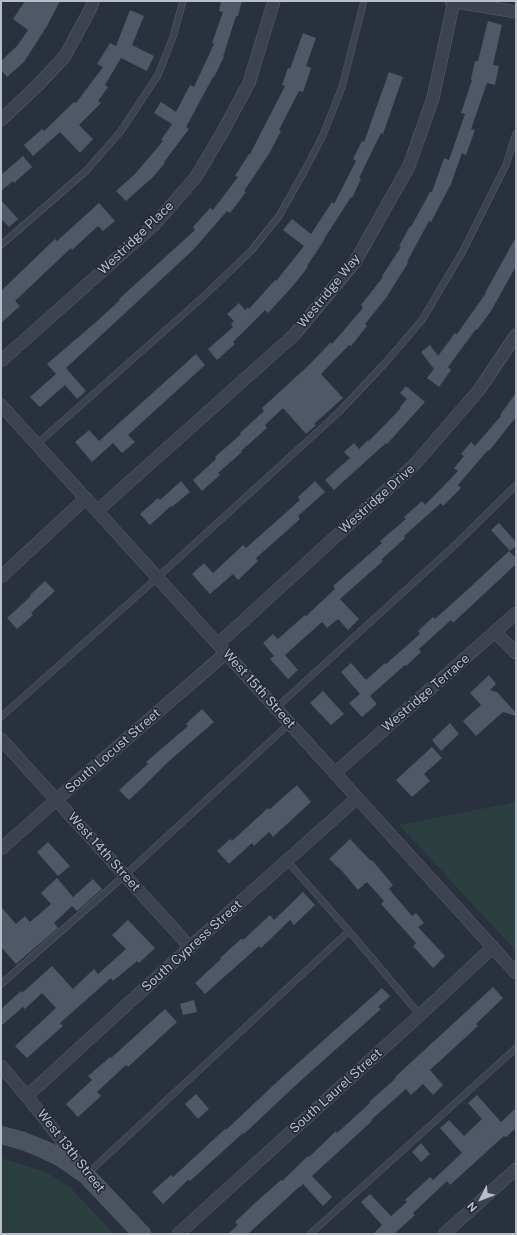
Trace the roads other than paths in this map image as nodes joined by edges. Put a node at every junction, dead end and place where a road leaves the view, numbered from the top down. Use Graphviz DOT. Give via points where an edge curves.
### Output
graph roads {
  1 [pos="93,1"];
  2 [pos="183,1"];
  3 [pos="274,1"];
  4 [pos="364,1"];
  5 [pos="450,1"];
  6 [pos="454,2"];
  7 [pos="516,12"];
  8 [pos="1,120"];
  9 [pos="516,133"];
  10 [pos="1,245"];
  11 [pos="516,335"];
  12 [pos="1,361"];
  13 [pos="1,404"];
  14 [pos="37,444"];
  15 [pos="516,485"];
  16 [pos="86,498"];
  17 [pos="97,511"];
  18 [pos="1,577"];
  19 [pos="158,577"];
  20 [pos="516,613"];
  21 [pos="495,632"];
  22 [pos="218,644"];
  23 [pos="226,653"];
  24 [pos="516,653"];
  25 [pos="276,708"];
  26 [pos="1,717"];
  27 [pos="290,723"];
  28 [pos="1,739"];
  29 [pos="335,773"];
  30 [pos="357,798"];
  31 [pos="56,800"];
  32 [pos="1,850"];
  33 [pos="287,861"];
  34 [pos="125,875"];
  35 [pos="349,931"];
  36 [pos="190,947"];
  37 [pos="493,947"];
  38 [pos="516,973"];
  39 [pos="1,984"];
  40 [pos="420,1015"];
  41 [pos="516,1048"];
  42 [pos="1,1066"];
  43 [pos="27,1096"];
  44 [pos="1,1135"];
  45 [pos="516,1170"];
  46 [pos="86,1175"];
  47 [pos="142,1234"];
  48 [pos="178,1234"];
  49 [pos="310,1234"];
  50 [pos="444,1234"];
  1 -- 8 [label="street" via="65,56"];
  2 -- 10 [label="lane" via="173,37 158,75 121,131 86,171"];
  3 -- 12 [label="street, Westridge Place" via="249,83 196,177 154,225"];
  4 -- 14 [label="lane" via="342,87 323,135 279,216 251,251 204,296"];
  5 -- 6 [label="street"];
  6 -- 7 [label="street"];
  6 -- 17 [label="street, Westridge Way" via="433,98 409,166 356,262 294,334"];
  9 -- 19 [label="lane" via="506,165 463,251 422,320 339,412"];
  11 -- 22 [label="street, Westridge Drive" via="479,390 415,464"];
  13 -- 14 [label="street, West 15th Street"];
  14 -- 16 [label="street, West 15th Street"];
  15 -- 25 [label="lane" via="455,546"];
  16 -- 17 [label="street, West 15th Street"];
  16 -- 18 [label="street"];
  17 -- 19 [label="street, West 15th Street"];
  19 -- 22 [label="street, West 15th Street"];
  19 -- 26 [label="lane"];
  20 -- 21 [label="street, Westridge Terrace"];
  21 -- 24 [label="street"];
  21 -- 29 [label="street, Westridge Terrace"];
  22 -- 23 [label="street, West 15th Street"];
  23 -- 25 [label="street, West 15th Street"];
  23 -- 31 [label="street, South Locust Street"];
  25 -- 27 [label="street, West 15th Street"];
  27 -- 29 [label="street, West 15th Street"];
  27 -- 34 [label="lane"];
  28 -- 31 [label="street, West 14th Street"];
  29 -- 30 [label="street, West 15th Street"];
  30 -- 33 [label="street, South Cypress Street"];
  30 -- 37 [label="street, West 15th Street"];
  31 -- 32 [label="street, South Locust Street"];
  31 -- 34 [label="street, West 14th Street"];
  33 -- 35 [label="lane"];
  33 -- 36 [label="street, South Cypress Street"];
  34 -- 36 [label="street, West 14th Street"];
  34 -- 39 [label="lane"];
  35 -- 40 [label="lane"];
  35 -- 46 [label="lane"];
  36 -- 43 [label="street, South Cypress Street"];
  37 -- 38 [label="street, West 15th Street"];
  37 -- 40 [label="street, South Laurel Street"];
  40 -- 48 [label="street, South Laurel Street"];
  41 -- 49 [label="lane"];
  42 -- 43 [label="street, West 13th Street"];
  43 -- 46 [label="street, West 13th Street"];
  44 -- 46 [label="main road" via="23,1141 60,1157"];
  45 -- 50 [label="street"];
  46 -- 47 [label="main road, West 13th Street"];
}
